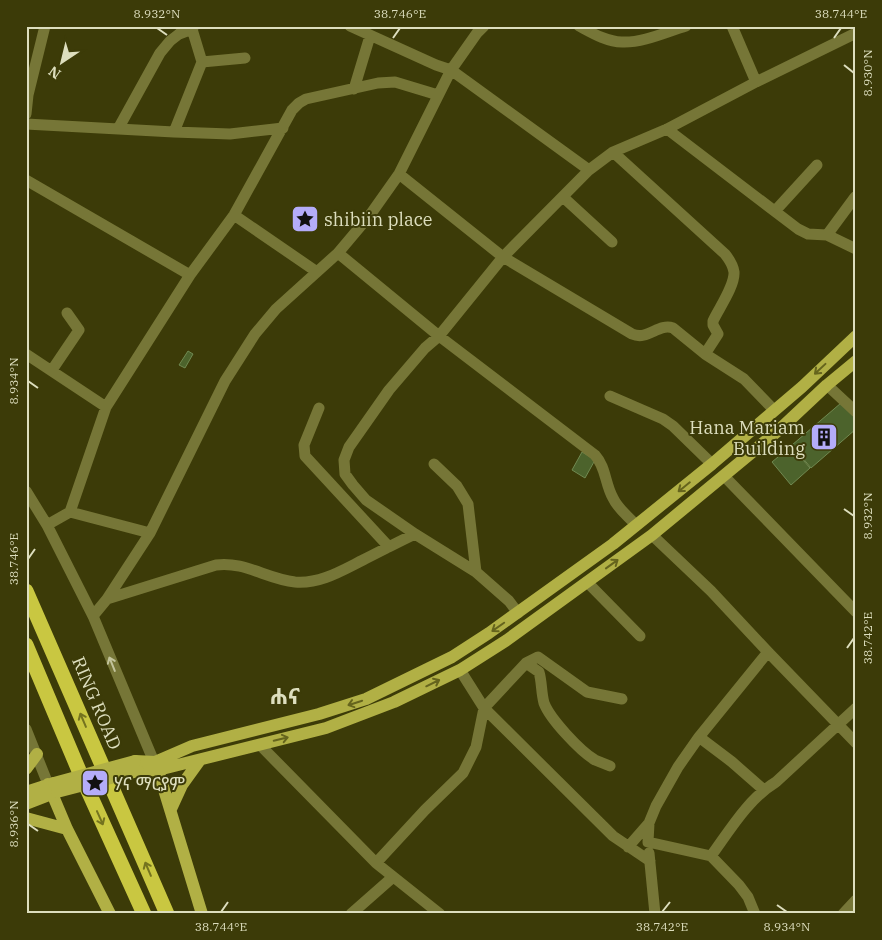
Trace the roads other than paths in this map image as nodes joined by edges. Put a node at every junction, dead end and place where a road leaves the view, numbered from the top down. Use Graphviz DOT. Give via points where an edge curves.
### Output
graph roads {
  1 [pos="45,26"];
  2 [pos="350,26"];
  3 [pos="484,26"];
  4 [pos="579,26"];
  5 [pos="686,26"];
  6 [pos="732,26"];
  7 [pos="193,27"];
  8 [pos="852,35"];
  9 [pos="370,36"];
  10 [pos="856,46"];
  11 [pos="245,58"];
  12 [pos="202,62"];
  13 [pos="451,70"];
  14 [pos="756,82"];
  15 [pos="354,89"];
  16 [pos="438,95"];
  17 [pos="26,114"];
  18 [pos="26,124"];
  19 [pos="283,128"];
  20 [pos="118,129"];
  21 [pos="668,129"];
  22 [pos="174,132"];
  23 [pos="612,152"];
  24 [pos="817,165"];
  25 [pos="589,170"];
  26 [pos="399,174"];
  27 [pos="26,180"];
  28 [pos="562,197"];
  29 [pos="855,197"];
  30 [pos="775,210"];
  31 [pos="234,215"];
  32 [pos="827,235"];
  33 [pos="612,242"];
  34 [pos="856,249"];
  35 [pos="338,253"];
  36 [pos="503,257"];
  37 [pos="317,272"];
  38 [pos="190,275"];
  39 [pos="67,313"];
  40 [pos="439,336"];
  41 [pos="856,336"];
  42 [pos="26,354"];
  43 [pos="706,354"];
  44 [pos="856,361"];
  45 [pos="52,370"];
  46 [pos="827,385"];
  47 [pos="610,396"];
  48 [pos="106,407"];
  49 [pos="320,408"];
  50 [pos="774,410"];
  51 [pos="856,412"];
  52 [pos="434,464"];
  53 [pos="712,464"];
  54 [pos="724,476"];
  55 [pos="26,491"];
  56 [pos="70,512"];
  57 [pos="47,525"];
  58 [pos="636,525"];
  59 [pos="150,533"];
  60 [pos="415,534"];
  61 [pos="652,535"];
  62 [pos="390,547"];
  63 [pos="476,572"];
  64 [pos="587,582"];
  65 [pos="26,591"];
  66 [pos="544,594"];
  67 [pos="107,598"];
  68 [pos="555,606"];
  69 [pos="518,612"];
  70 [pos="856,612"];
  71 [pos="93,616"];
  72 [pos="640,636"];
  73 [pos="26,645"];
  74 [pos="768,652"];
  75 [pos="526,663"];
  76 [pos="460,670"];
  77 [pos="622,699"];
  78 [pos="484,708"];
  79 [pos="856,708"];
  80 [pos="838,723"];
  81 [pos="26,730"];
  82 [pos="699,737"];
  83 [pos="856,742"];
  84 [pos="260,745"];
  85 [pos="36,754"];
  86 [pos="200,760"];
  87 [pos="156,766"];
  88 [pos="610,766"];
  89 [pos="26,769"];
  90 [pos="53,788"];
  91 [pos="764,790"];
  92 [pos="26,792"];
  93 [pos="26,804"];
  94 [pos="171,810"];
  95 [pos="26,818"];
  96 [pos="649,823"];
  97 [pos="68,829"];
  98 [pos="648,842"];
  99 [pos="628,847"];
  100 [pos="711,856"];
  101 [pos="650,860"];
  102 [pos="376,863"];
  103 [pos="393,877"];
  104 [pos="856,900"];
  105 [pos="110,913"];
  106 [pos="144,914"];
  107 [pos="167,914"];
  108 [pos="202,914"];
  109 [pos="351,914"];
  110 [pos="440,914"];
  111 [pos="656,914"];
  112 [pos="756,914"];
  113 [pos="843,914"];
  1 -- 17 [label="street"];
  2 -- 9 [label="street"];
  3 -- 13 [label="street"];
  4 -- 5 [label="street" via="622,42"];
  6 -- 14 [label="street"];
  7 -- 12 [label="street"];
  7 -- 20 [label="street" via="170,41 160,53"];
  8 -- 10 [label="street"];
  8 -- 14 [label="street"];
  9 -- 13 [label="street"];
  9 -- 15 [label="street"];
  11 -- 12 [label="street"];
  12 -- 22 [label="street"];
  13 -- 16 [label="street"];
  13 -- 25 [label="street"];
  14 -- 21 [label="street"];
  15 -- 16 [label="street" via="395,82"];
  15 -- 19 [label="street" via="298,103"];
  16 -- 26 [label="street"];
  18 -- 20 [label="street"];
  19 -- 22 [label="street" via="230,134"];
  19 -- 31 [label="street"];
  20 -- 22 [label="street"];
  21 -- 23 [label="street"];
  21 -- 30 [label="street"];
  23 -- 25 [label="street"];
  23 -- 43 [label="street" via="732,263 731,285 713,321 717,338"];
  24 -- 30 [label="street"];
  25 -- 28 [label="street"];
  26 -- 35 [label="street"];
  26 -- 36 [label="street"];
  27 -- 38 [label="street"];
  28 -- 33 [label="street"];
  28 -- 36 [label="street"];
  29 -- 32 [label="street"];
  30 -- 32 [label="street" via="808,234"];
  31 -- 37 [label="street"];
  31 -- 38 [label="street"];
  32 -- 34 [label="street"];
  35 -- 37 [label="street"];
  35 -- 40 [label="street"];
  36 -- 40 [label="street"];
  36 -- 43 [label="street" via="638,337 668,326"];
  37 -- 59 [label="street" via="276,309 255,334 225,382"];
  38 -- 48 [label="street"];
  39 -- 45 [label="street" via="79,330"];
  40 -- 58 [label="street" via="595,455 600,460 618,507"];
  40 -- 60 [label="street" via="389,390 344,460 345,474 366,500"];
  41 -- 50 [label="main road, one-way"];
  42 -- 45 [label="street"];
  43 -- 50 [label="street" via="744,379"];
  44 -- 46 [label="main road"];
  45 -- 48 [label="street"];
  46 -- 51 [label="street"];
  46 -- 54 [label="main road"];
  47 -- 53 [label="street" via="663,419"];
  48 -- 56 [label="street"];
  49 -- 62 [label="street" via="304,446 305,456"];
  50 -- 53 [label="main road"];
  52 -- 63 [label="street" via="457,486 468,504"];
  53 -- 58 [label="main road, one-way"];
  54 -- 61 [label="main road"];
  54 -- 70 [label="street"];
  55 -- 57 [label="street"];
  56 -- 57 [label="street"];
  56 -- 59 [label="street"];
  57 -- 71 [label="street"];
  58 -- 66 [label="main road"];
  59 -- 67 [label="street"];
  60 -- 62 [label="street"];
  60 -- 63 [label="street"];
  64 -- 61 [label="main road, one-way"];
  61 -- 74 [label="street" via="711,590"];
  62 -- 67 [label="street" via="327,578 310,582 279,579 226,563"];
  63 -- 69 [label="street"];
  64 -- 68 [label="main road"];
  64 -- 72 [label="street"];
  107 -- 65 [label="highway, RING ROAD, one-way"];
  66 -- 68 [label="main road"];
  66 -- 69 [label="main road"];
  67 -- 71 [label="street"];
  68 -- 76 [label="main road"];
  69 -- 87 [label="main road, one-way" via="452,657 366,699 192,746"];
  87 -- 71 [label="street, one-way"];
  73 -- 106 [label="highway, one-way"];
  74 -- 80 [label="street"];
  74 -- 82 [label="street"];
  75 -- 77 [label="street" via="538,657 587,692"];
  75 -- 78 [label="street"];
  75 -- 88 [label="street" via="539,672 545,704 561,729 586,754"];
  76 -- 78 [label="street"];
  84 -- 76 [label="main road, one-way" via="326,728 394,702"];
  78 -- 99 [label="street" via="613,836"];
  78 -- 102 [label="street" via="476,748 463,773"];
  79 -- 80 [label="street"];
  80 -- 83 [label="street"];
  80 -- 91 [label="street"];
  81 -- 85 [label="street"];
  82 -- 91 [label="street"];
  82 -- 96 [label="street" via="678,767"];
  84 -- 86 [label="main road"];
  84 -- 102 [label="street"];
  85 -- 89 [label="main road"];
  85 -- 90 [label="street"];
  86 -- 87 [label="main road"];
  86 -- 94 [label="main road" via="182,785"];
  87 -- 90 [label="main road, bridge" via="136,766"];
  87 -- 94 [label="main road"];
  90 -- 92 [label="main road"];
  90 -- 93 [label="main road"];
  90 -- 97 [label="main road"];
  91 -- 100 [label="street"];
  94 -- 108 [label="main road"];
  95 -- 97 [label="main road"];
  96 -- 98 [label="street"];
  96 -- 99 [label="street"];
  97 -- 105 [label="main road"];
  98 -- 100 [label="street"];
  98 -- 101 [label="street"];
  99 -- 101 [label="street"];
  100 -- 112 [label="street" via="739,885"];
  101 -- 111 [label="street"];
  102 -- 103 [label="street"];
  103 -- 109 [label="street"];
  103 -- 110 [label="street"];
  104 -- 113 [label="street"];
}
